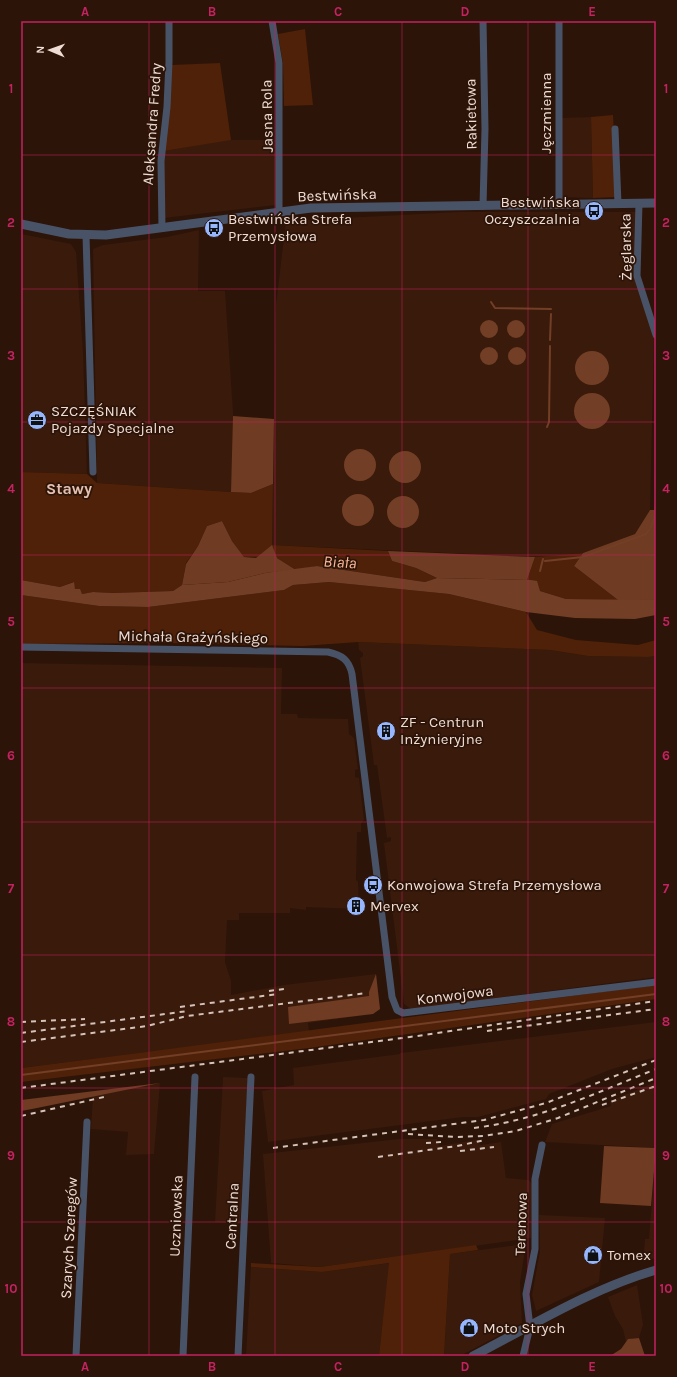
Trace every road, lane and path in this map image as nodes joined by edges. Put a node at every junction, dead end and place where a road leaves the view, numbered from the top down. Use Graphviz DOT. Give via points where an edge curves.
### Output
graph roads {
  1 [pos="169,21"];
  2 [pos="272,21"];
  3 [pos="483,21"];
  4 [pos="559,21"];
  5 [pos="615,129"];
  6 [pos="639,203"];
  7 [pos="656,203"];
  8 [pos="559,204"];
  9 [pos="618,204"];
  10 [pos="483,206"];
  11 [pos="279,211"];
  12 [pos="21,224"];
  13 [pos="162,228"];
  14 [pos="86,235"];
  15 [pos="656,335"];
  16 [pos="93,472"];
  17 [pos="21,647"];
  18 [pos="346,659"];
  19 [pos="656,982"];
  20 [pos="195,1077"];
  21 [pos="251,1077"];
  22 [pos="87,1122"];
  23 [pos="542,1145"];
  24 [pos="656,1270"];
  25 [pos="530,1327"];
  26 [pos="76,1356"];
  27 [pos="183,1356"];
  28 [pos="238,1356"];
  29 [pos="473,1356"];
  30 [pos="523,1356"];
  1 -- 13 [label="street, Aleksandra Fredry" via="168,77 161,161"];
  2 -- 11 [label="street, Jasna Rola" via="279,64"];
  3 -- 10 [label="street, Rakietowa"];
  4 -- 8 [label="street, Jęczmienna"];
  5 -- 9 [label="street"];
  6 -- 7 [label="street, Bestwińska"];
  6 -- 9 [label="street, Bestwińska"];
  6 -- 15 [label="street, Żeglarska" via="637,276"];
  8 -- 9 [label="street, Bestwińska"];
  8 -- 10 [label="street, Bestwińska"];
  10 -- 11 [label="street, Bestwińska" via="311,208"];
  11 -- 13 [label="street, Bestwińska"];
  12 -- 14 [label="street, Bestwińska"];
  13 -- 14 [label="street, Bestwińska"];
  14 -- 16 [label="street"];
  17 -- 18 [label="street, Michała Grażyńskiego" via="328,652"];
  18 -- 19 [label="street, Konwojowa" via="352,674 392,997 397,1010 409,1014"];
  20 -- 27 [label="street, Uczniowska"];
  21 -- 28 [label="street, Centralna"];
  22 -- 26 [label="street, Szarych Szeregów"];
  23 -- 25 [label="street, Terenowa" via="535,1179 535,1249 526,1294"];
  24 -- 25 [label="street" via="580,1299"];
  25 -- 29 [label="street"];
  25 -- 30 [label="street"];
}
